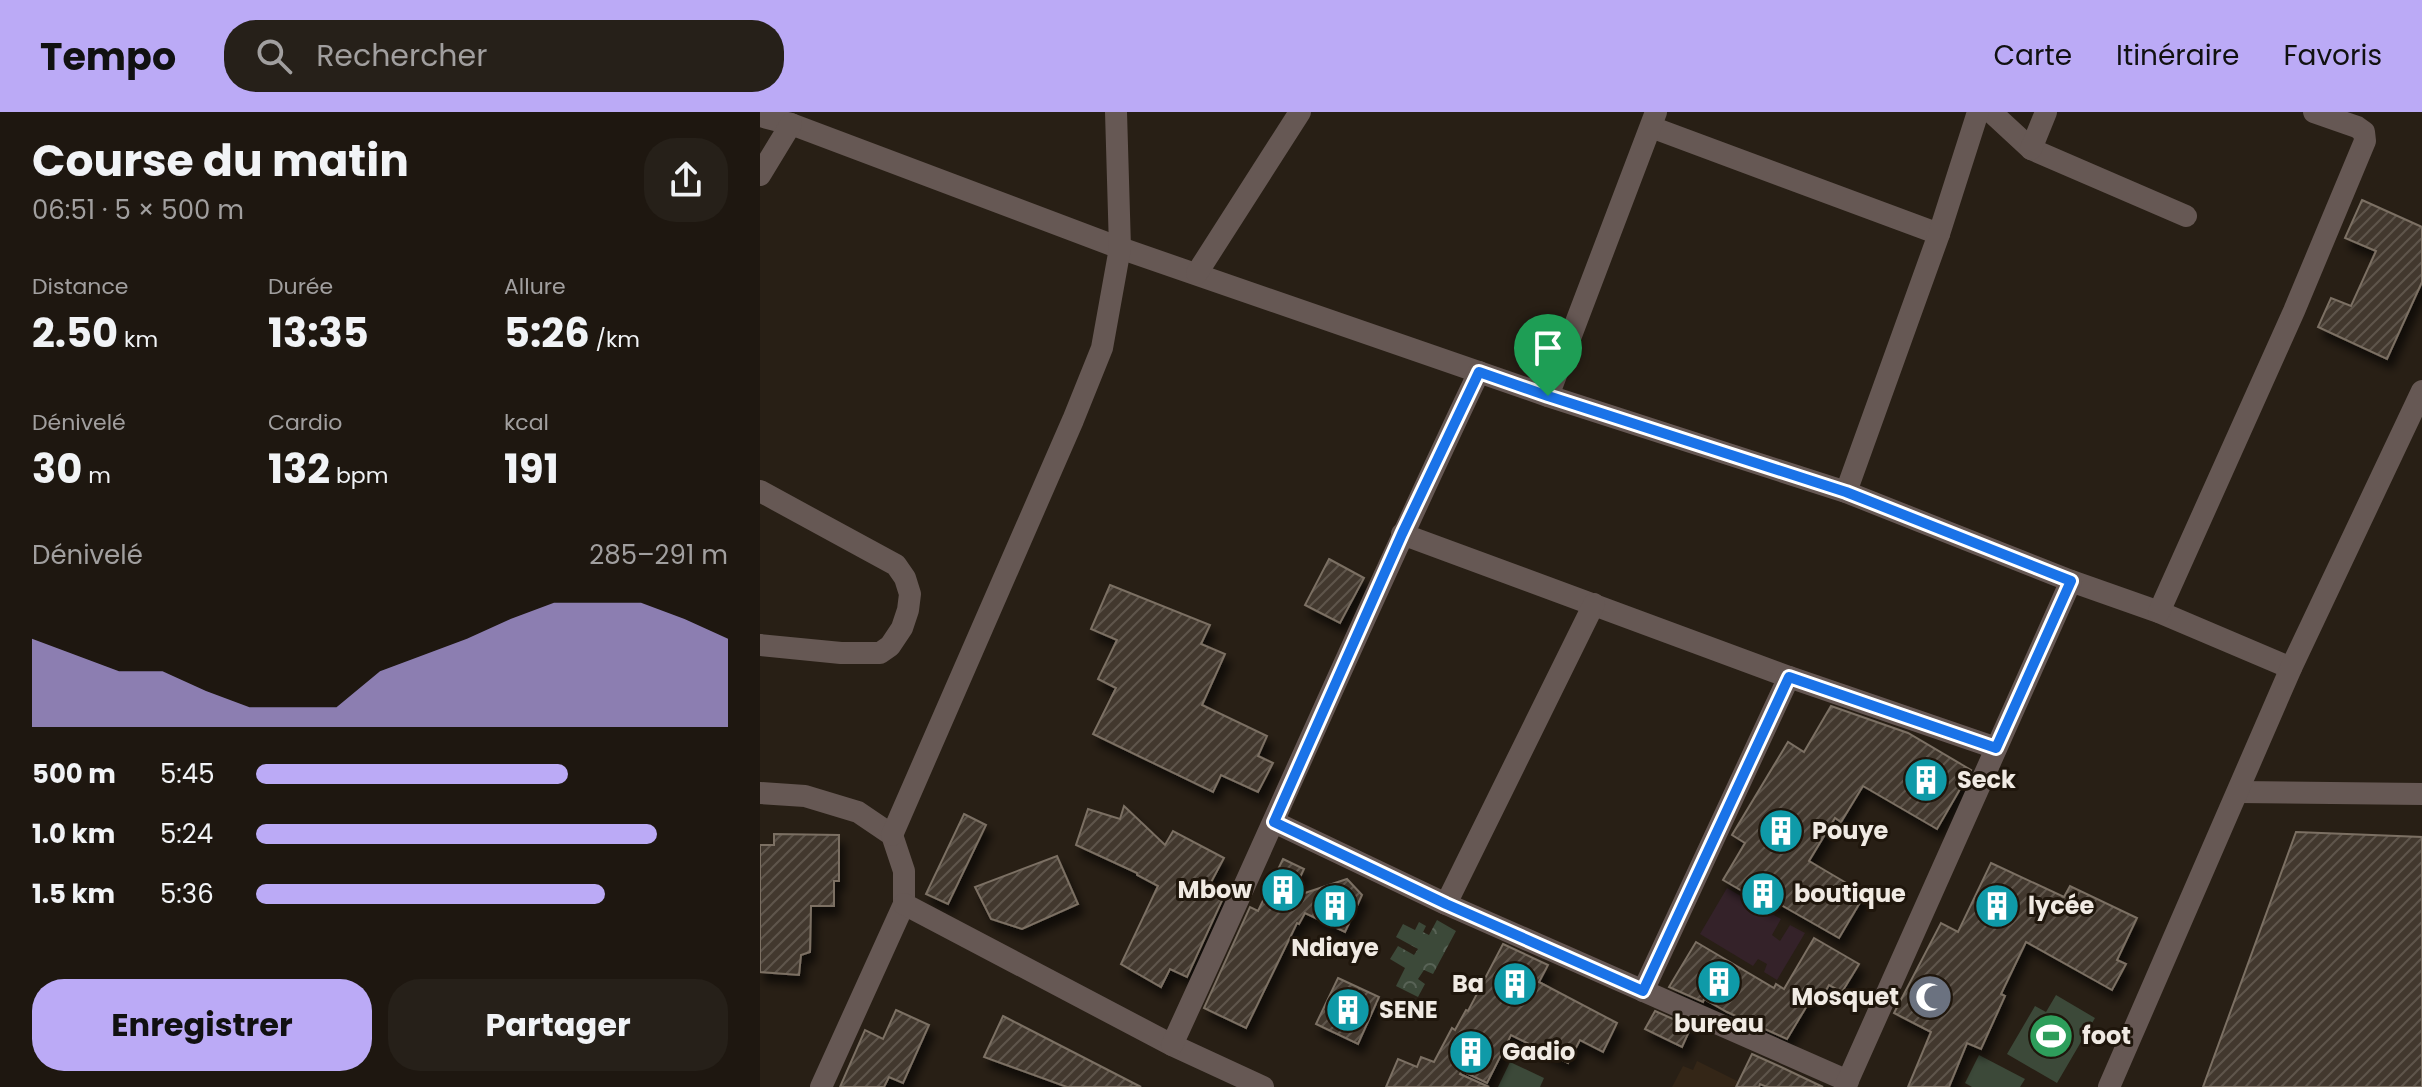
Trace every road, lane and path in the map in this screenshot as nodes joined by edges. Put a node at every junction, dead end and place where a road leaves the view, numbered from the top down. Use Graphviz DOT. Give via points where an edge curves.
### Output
graph roads {
  1 [pos="1116,112"];
  2 [pos="1300,112"];
  3 [pos="1978,112"];
  4 [pos="1991,112"];
  5 [pos="2046,112"];
  6 [pos="2314,112"];
  7 [pos="760,116"];
  8 [pos="1653,119"];
  9 [pos="791,124"];
  10 [pos="2031,149"];
  11 [pos="760,175"];
  12 [pos="2186,216"];
  13 [pos="1939,234"];
  14 [pos="1120,248"];
  15 [pos="1197,273"];
  16 [pos="1479,372"];
  17 [pos="2422,391"];
  18 [pos="1548,396"];
  19 [pos="1846,492"];
  20 [pos="763,499"];
  21 [pos="1402,534"];
  22 [pos="2071,581"];
  23 [pos="1594,604"];
  24 [pos="2159,612"];
  25 [pos="760,645"];
  26 [pos="2291,668"];
  27 [pos="1789,677"];
  28 [pos="1996,748"];
  29 [pos="2238,792"];
  30 [pos="760,793"];
  31 [pos="2422,794"];
  32 [pos="1274,822"];
  33 [pos="892,835"];
  34 [pos="904,904"];
  35 [pos="1446,904"];
  36 [pos="1643,991"];
  37 [pos="1172,1045"];
  38 [pos="1846,1084"];
  39 [pos="821,1087"];
  40 [pos="1263,1087"];
  41 [pos="2109,1087"];
  1 -- 14 [label="street"];
  2 -- 15 [label="street"];
  3 -- 13 [label="street"];
  4 -- 10 [label="street"];
  5 -- 10 [label="street"];
  6 -- 24 [label="street" via="2357,127 2365,141"];
  7 -- 9 [label="street"];
  8 -- 13 [label="street"];
  8 -- 18 [label="street"];
  9 -- 11 [label="street"];
  9 -- 14 [label="street"];
  10 -- 12 [label="street"];
  13 -- 19 [label="street"];
  14 -- 15 [label="street"];
  14 -- 33 [label="street" via="1102,348"];
  15 -- 16 [label="street"];
  16 -- 18 [label="street"];
  16 -- 21 [label="street"];
  17 -- 26 [label="street"];
  18 -- 19 [label="street"];
  19 -- 22 [label="street"];
  20 -- 25 [label="street" via="896,565 910,594 902,628 880,653"];
  21 -- 23 [label="street"];
  21 -- 32 [label="street"];
  22 -- 24 [label="street"];
  22 -- 28 [label="street"];
  23 -- 27 [label="street"];
  23 -- 35 [label="street"];
  24 -- 26 [label="street"];
  26 -- 29 [label="street"];
  27 -- 28 [label="street"];
  27 -- 36 [label="street"];
  28 -- 38 [label="street"];
  29 -- 31 [label="street"];
  29 -- 41 [label="street"];
  30 -- 33 [label="street" via="805,796 858,812"];
  32 -- 35 [label="street"];
  32 -- 37 [label="street"];
  33 -- 34 [label="street" via="904,871"];
  34 -- 37 [label="street"];
  34 -- 39 [label="street"];
  35 -- 36 [label="street"];
  36 -- 38 [label="street"];
  37 -- 40 [label="street"];
}
